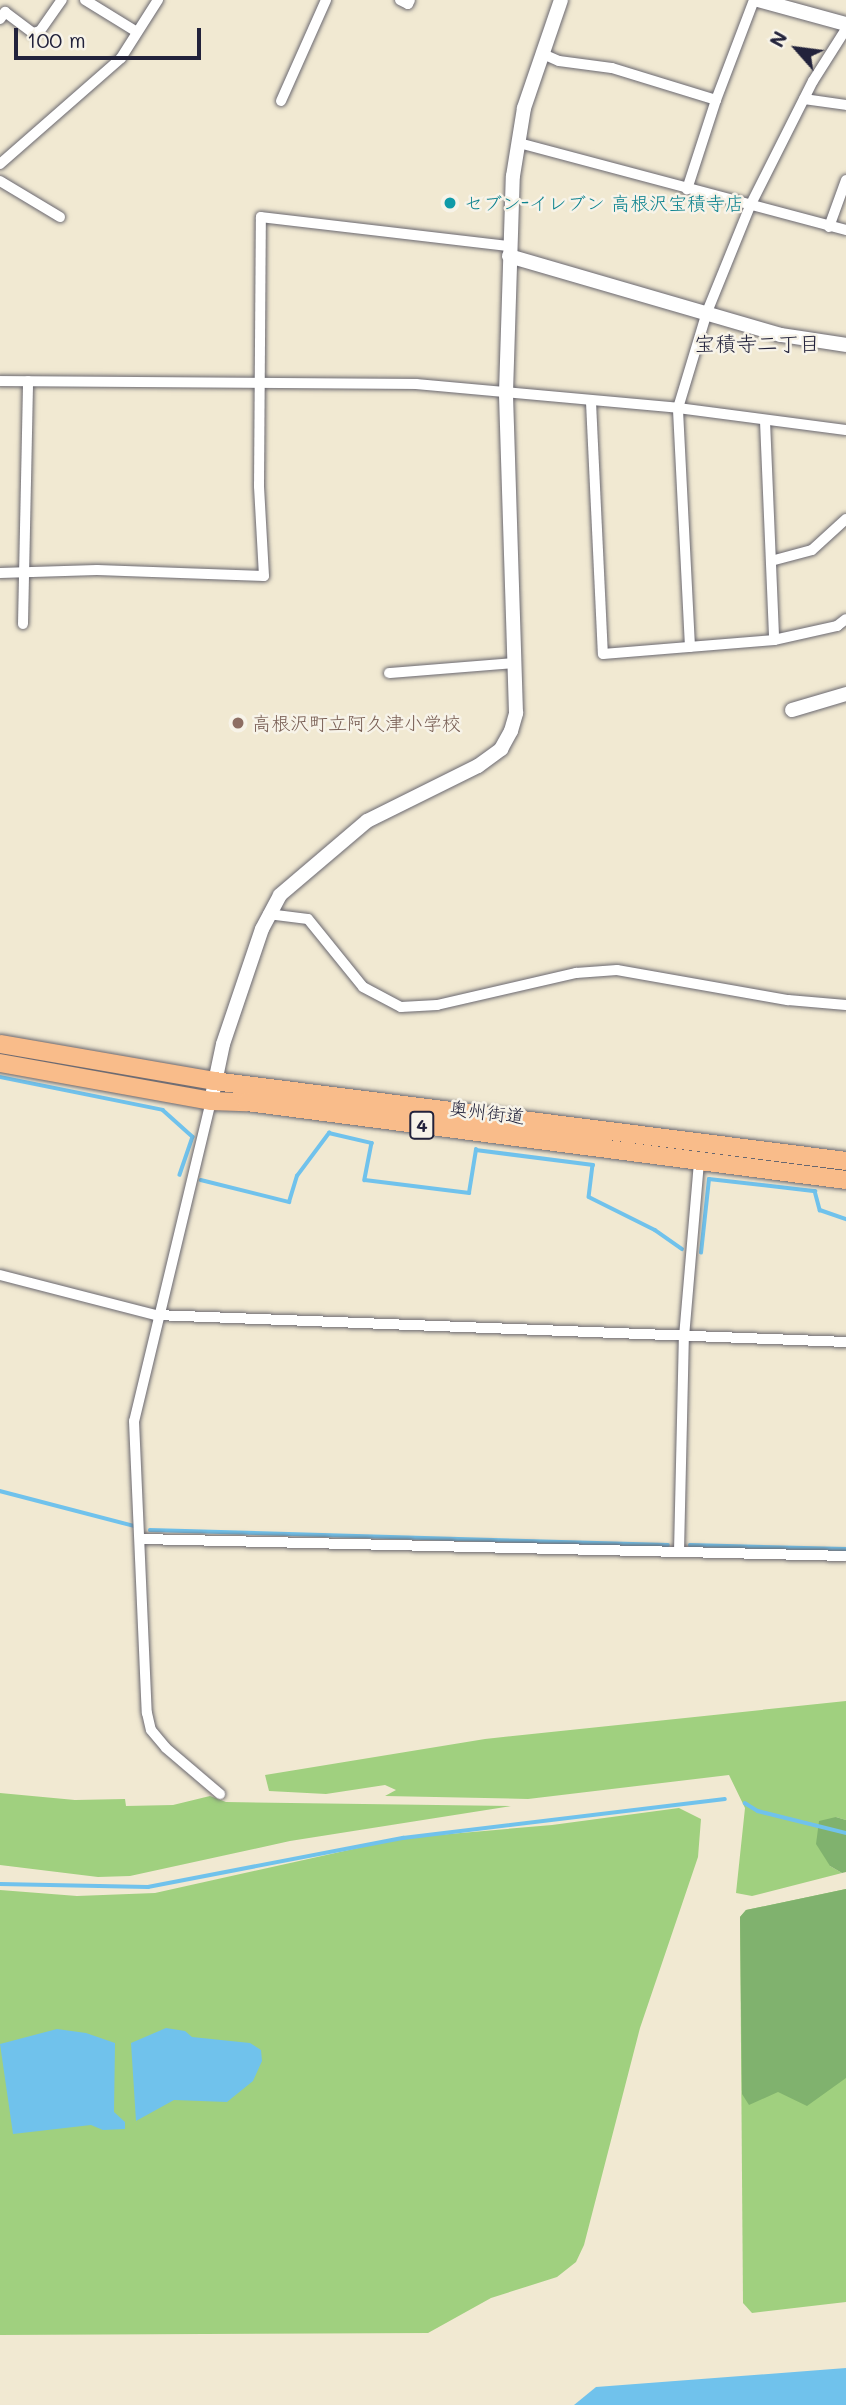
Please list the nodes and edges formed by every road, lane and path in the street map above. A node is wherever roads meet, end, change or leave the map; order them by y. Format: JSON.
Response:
{"nodes":[{"id":1,"x":62,"y":0,"type":"edge"},
{"id":2,"x":85,"y":0,"type":"edge"},
{"id":3,"x":158,"y":0,"type":"edge"},
{"id":4,"x":326,"y":0,"type":"edge"},
{"id":5,"x":400,"y":0,"type":"edge"},
{"id":6,"x":410,"y":0,"type":"edge"},
{"id":7,"x":561,"y":0,"type":"edge"},
{"id":8,"x":756,"y":0,"type":"edge"},
{"id":9,"x":0,"y":19,"type":"edge"},
{"id":10,"x":846,"y":27,"type":"edge"},
{"id":11,"x":137,"y":32,"type":"junction"},
{"id":12,"x":543,"y":54,"type":"junction"},
{"id":13,"x":804,"y":99,"type":"junction"},
{"id":14,"x":716,"y":100,"type":"junction"},
{"id":15,"x":281,"y":101,"type":"dead end"},
{"id":16,"x":846,"y":105,"type":"edge"},
{"id":17,"x":519,"y":143,"type":"junction"},
{"id":18,"x":0,"y":164,"type":"edge"},
{"id":19,"x":846,"y":180,"type":"edge"},
{"id":20,"x":0,"y":181,"type":"edge"},
{"id":21,"x":687,"y":189,"type":"junction"},
{"id":22,"x":750,"y":206,"type":"junction"},
{"id":23,"x":60,"y":217,"type":"dead end"},
{"id":24,"x":829,"y":227,"type":"junction"},
{"id":25,"x":846,"y":230,"type":"edge"},
{"id":26,"x":509,"y":251,"type":"junction"},
{"id":27,"x":707,"y":312,"type":"junction"},
{"id":28,"x":846,"y":345,"type":"edge"},
{"id":29,"x":0,"y":381,"type":"edge"},
{"id":30,"x":28,"y":381,"type":"junction"},
{"id":31,"x":262,"y":382,"type":"junction"},
{"id":32,"x":506,"y":393,"type":"junction"},
{"id":33,"x":591,"y":402,"type":"junction"},
{"id":34,"x":678,"y":408,"type":"junction"},
{"id":35,"x":765,"y":421,"type":"junction"},
{"id":36,"x":846,"y":430,"type":"edge"},
{"id":37,"x":846,"y":519,"type":"edge"},
{"id":38,"x":771,"y":561,"type":"junction"},
{"id":39,"x":0,"y":573,"type":"edge"},
{"id":40,"x":28,"y":573,"type":"junction"},
{"id":41,"x":846,"y":619,"type":"edge"},
{"id":42,"x":23,"y":624,"type":"dead end"},
{"id":43,"x":774,"y":640,"type":"junction"},
{"id":44,"x":690,"y":647,"type":"junction"},
{"id":45,"x":513,"y":663,"type":"junction"},
{"id":46,"x":389,"y":673,"type":"dead end"},
{"id":47,"x":846,"y":694,"type":"edge"},
{"id":48,"x":792,"y":710,"type":"dead end"},
{"id":49,"x":268,"y":914,"type":"junction"},
{"id":50,"x":846,"y":1005,"type":"edge"},
{"id":51,"x":0,"y":1044,"type":"edge"},
{"id":52,"x":0,"y":1063,"type":"edge"},
{"id":53,"x":214,"y":1081,"type":"junction"},
{"id":54,"x":211,"y":1101,"type":"junction"},
{"id":55,"x":699,"y":1161,"type":"junction"},
{"id":56,"x":846,"y":1161,"type":"edge"},
{"id":57,"x":846,"y":1180,"type":"edge"},
{"id":58,"x":0,"y":1276,"type":"edge"},
{"id":59,"x":156,"y":1315,"type":"junction"},
{"id":60,"x":684,"y":1337,"type":"junction"},
{"id":61,"x":846,"y":1342,"type":"edge"},
{"id":62,"x":142,"y":1539,"type":"junction"},
{"id":63,"x":679,"y":1552,"type":"junction"},
{"id":64,"x":846,"y":1556,"type":"edge"},
{"id":65,"x":220,"y":1794,"type":"dead end"}],
"edges":[{"from":1,"to":9,"type":"street"},
{"from":2,"to":11,"type":"street"},
{"from":3,"to":11,"type":"street"},
{"from":4,"to":15,"type":"street"},
{"from":5,"to":6,"type":"street"},
{"from":7,"to":12,"type":"street"},
{"from":8,"to":10,"type":"street"},
{"from":8,"to":14,"type":"street"},
{"from":10,"to":13,"type":"street"},
{"from":11,"to":18,"type":"street"},
{"from":12,"to":14,"type":"street"},
{"from":12,"to":17,"type":"street"},
{"from":13,"to":16,"type":"street"},
{"from":13,"to":22,"type":"street"},
{"from":14,"to":21,"type":"street"},
{"from":17,"to":21,"type":"street"},
{"from":17,"to":26,"type":"street"},
{"from":19,"to":24,"type":"street"},
{"from":20,"to":23,"type":"street"},
{"from":21,"to":22,"type":"street"},
{"from":22,"to":24,"type":"street"},
{"from":22,"to":27,"type":"street"},
{"from":24,"to":25,"type":"street"},
{"from":26,"to":27,"type":"street"},
{"from":26,"to":31,"type":"street"},
{"from":26,"to":32,"type":"street"},
{"from":27,"to":28,"type":"street"},
{"from":27,"to":34,"type":"street"},
{"from":29,"to":30,"type":"street"},
{"from":30,"to":31,"type":"street"},
{"from":30,"to":40,"type":"street"},
{"from":31,"to":32,"type":"street"},
{"from":31,"to":40,"type":"street"},
{"from":32,"to":33,"type":"street"},
{"from":32,"to":45,"type":"street"},
{"from":33,"to":34,"type":"street"},
{"from":33,"to":44,"type":"street"},
{"from":34,"to":35,"type":"street"},
{"from":34,"to":44,"type":"street"},
{"from":35,"to":36,"type":"street"},
{"from":35,"to":38,"type":"street"},
{"from":37,"to":38,"type":"street"},
{"from":38,"to":43,"type":"street"},
{"from":39,"to":40,"type":"street"},
{"from":40,"to":42,"type":"street"},
{"from":41,"to":43,"type":"street"},
{"from":43,"to":44,"type":"street"},
{"from":45,"to":46,"type":"street"},
{"from":45,"to":49,"type":"street"},
{"from":47,"to":48,"type":"street"},
{"from":49,"to":50,"type":"street"},
{"from":49,"to":53,"type":"street"},
{"from":51,"to":53,"type":"highway","name":"奥州街道","number":"4"},
{"from":52,"to":54,"type":"highway","name":"奥州街道","number":"4"},
{"from":53,"to":54,"type":"street"},
{"from":53,"to":56,"type":"highway","name":"奥州街道","number":"4"},
{"from":54,"to":55,"type":"highway","name":"奥州街道","number":"4"},
{"from":54,"to":59,"type":"street"},
{"from":55,"to":57,"type":"highway","name":"奥州街道","number":"4"},
{"from":55,"to":60,"type":"street"},
{"from":58,"to":59,"type":"street"},
{"from":59,"to":60,"type":"street"},
{"from":59,"to":62,"type":"street"},
{"from":60,"to":61,"type":"street"},
{"from":60,"to":63,"type":"street"},
{"from":62,"to":63,"type":"street"},
{"from":62,"to":65,"type":"street"},
{"from":63,"to":64,"type":"street"}]}
